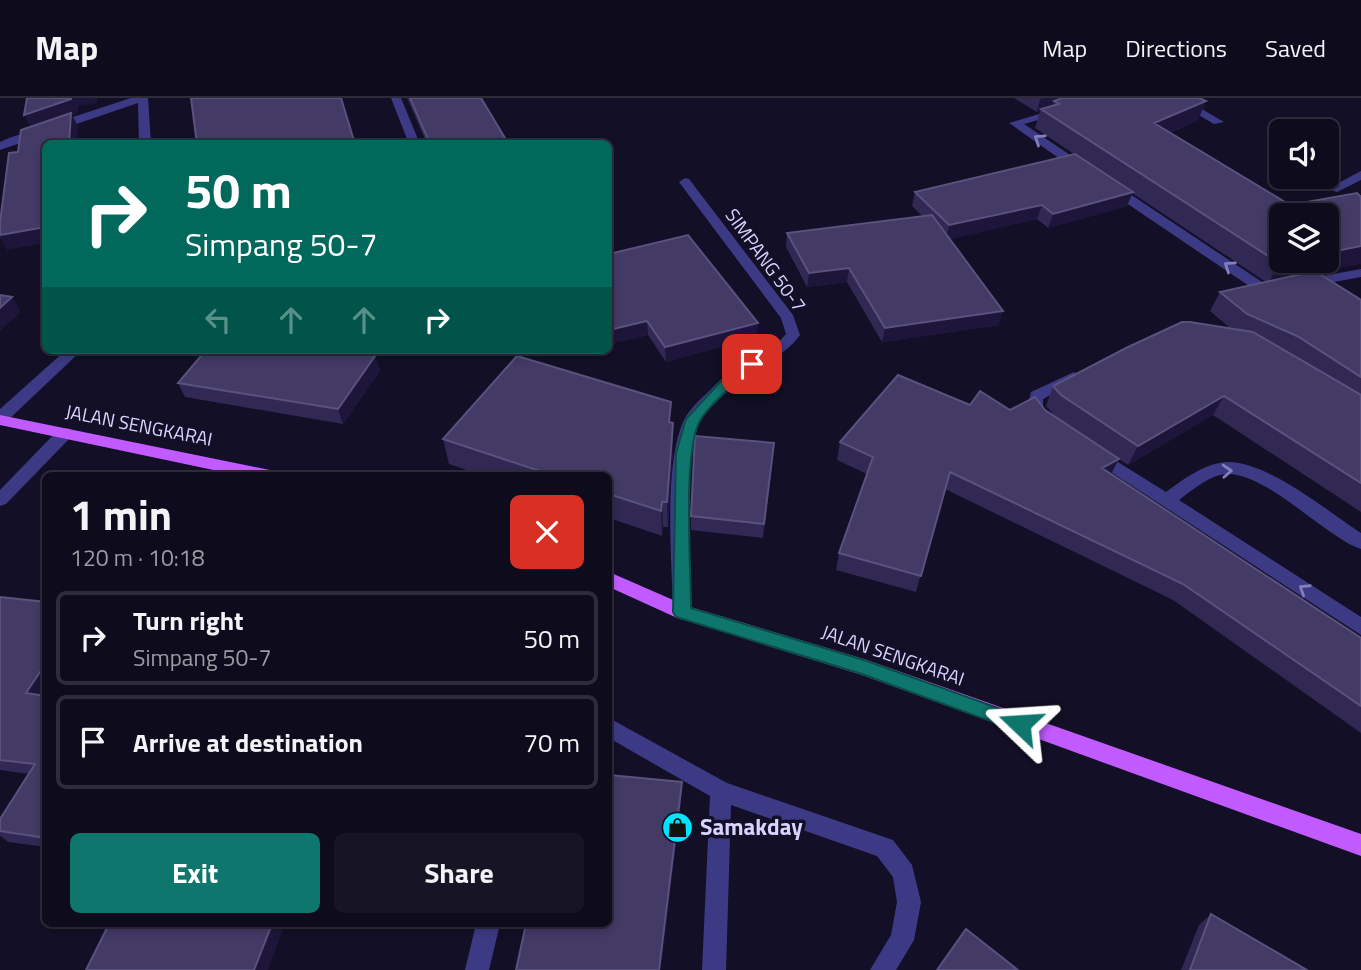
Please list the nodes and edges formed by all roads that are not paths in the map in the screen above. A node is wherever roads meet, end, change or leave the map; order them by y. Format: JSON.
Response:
{"nodes":[{"id":1,"x":142,"y":98,"type":"edge"},
{"id":2,"x":396,"y":98,"type":"edge"},
{"id":3,"x":1175,"y":98,"type":"edge"},
{"id":4,"x":1068,"y":109,"type":"edge"},
{"id":5,"x":1218,"y":122,"type":"dead end"},
{"id":6,"x":145,"y":140,"type":"edge"},
{"id":7,"x":413,"y":140,"type":"edge"},
{"id":8,"x":0,"y":147,"type":"edge"},
{"id":9,"x":1361,"y":175,"type":"edge"},
{"id":10,"x":685,"y":182,"type":"dead end"},
{"id":11,"x":1339,"y":186,"type":"edge"},
{"id":12,"x":1361,"y":273,"type":"edge"},
{"id":13,"x":71,"y":354,"type":"edge"},
{"id":14,"x":1088,"y":371,"type":"edge"},
{"id":15,"x":0,"y":419,"type":"edge"},
{"id":16,"x":1058,"y":429,"type":"edge"},
{"id":17,"x":65,"y":433,"type":"junction"},
{"id":18,"x":1081,"y":445,"type":"edge"},
{"id":19,"x":251,"y":472,"type":"edge"},
{"id":20,"x":0,"y":500,"type":"edge"},
{"id":21,"x":1167,"y":500,"type":"junction"},
{"id":22,"x":1361,"y":542,"type":"edge"},
{"id":23,"x":612,"y":580,"type":"edge"},
{"id":24,"x":682,"y":612,"type":"junction"},
{"id":25,"x":1361,"y":626,"type":"edge"},
{"id":26,"x":612,"y":729,"type":"edge"},
{"id":27,"x":721,"y":791,"type":"junction"},
{"id":28,"x":1361,"y":845,"type":"edge"},
{"id":29,"x":487,"y":927,"type":"edge"},
{"id":30,"x":477,"y":970,"type":"edge"},
{"id":31,"x":714,"y":970,"type":"edge"},
{"id":32,"x":882,"y":970,"type":"edge"}],
"edges":[{"from":1,"to":6,"type":"street"},
{"from":1,"to":8,"type":"street"},
{"from":2,"to":7,"type":"street"},
{"from":3,"to":5,"type":"street"},
{"from":12,"to":4,"type":"street","one_way":true},
{"from":9,"to":11,"type":"street"},
{"from":10,"to":24,"type":"street","name":"SIMPANG 50-7"},
{"from":13,"to":15,"type":"street"},
{"from":14,"to":16,"type":"street"},
{"from":15,"to":17,"type":"main road","name":"JALAN SENGKARAI"},
{"from":17,"to":19,"type":"main road","name":"JALAN SENGKARAI"},
{"from":17,"to":20,"type":"street"},
{"from":18,"to":21,"type":"street"},
{"from":21,"to":22,"type":"street","one_way":true},
{"from":25,"to":21,"type":"street","one_way":true},
{"from":23,"to":24,"type":"main road","name":"JALAN SENGKARAI"},
{"from":24,"to":28,"type":"main road","name":"JALAN SENGKARAI"},
{"from":26,"to":27,"type":"street"},
{"from":27,"to":31,"type":"street"},
{"from":27,"to":32,"type":"street"},
{"from":29,"to":30,"type":"street"}]}
